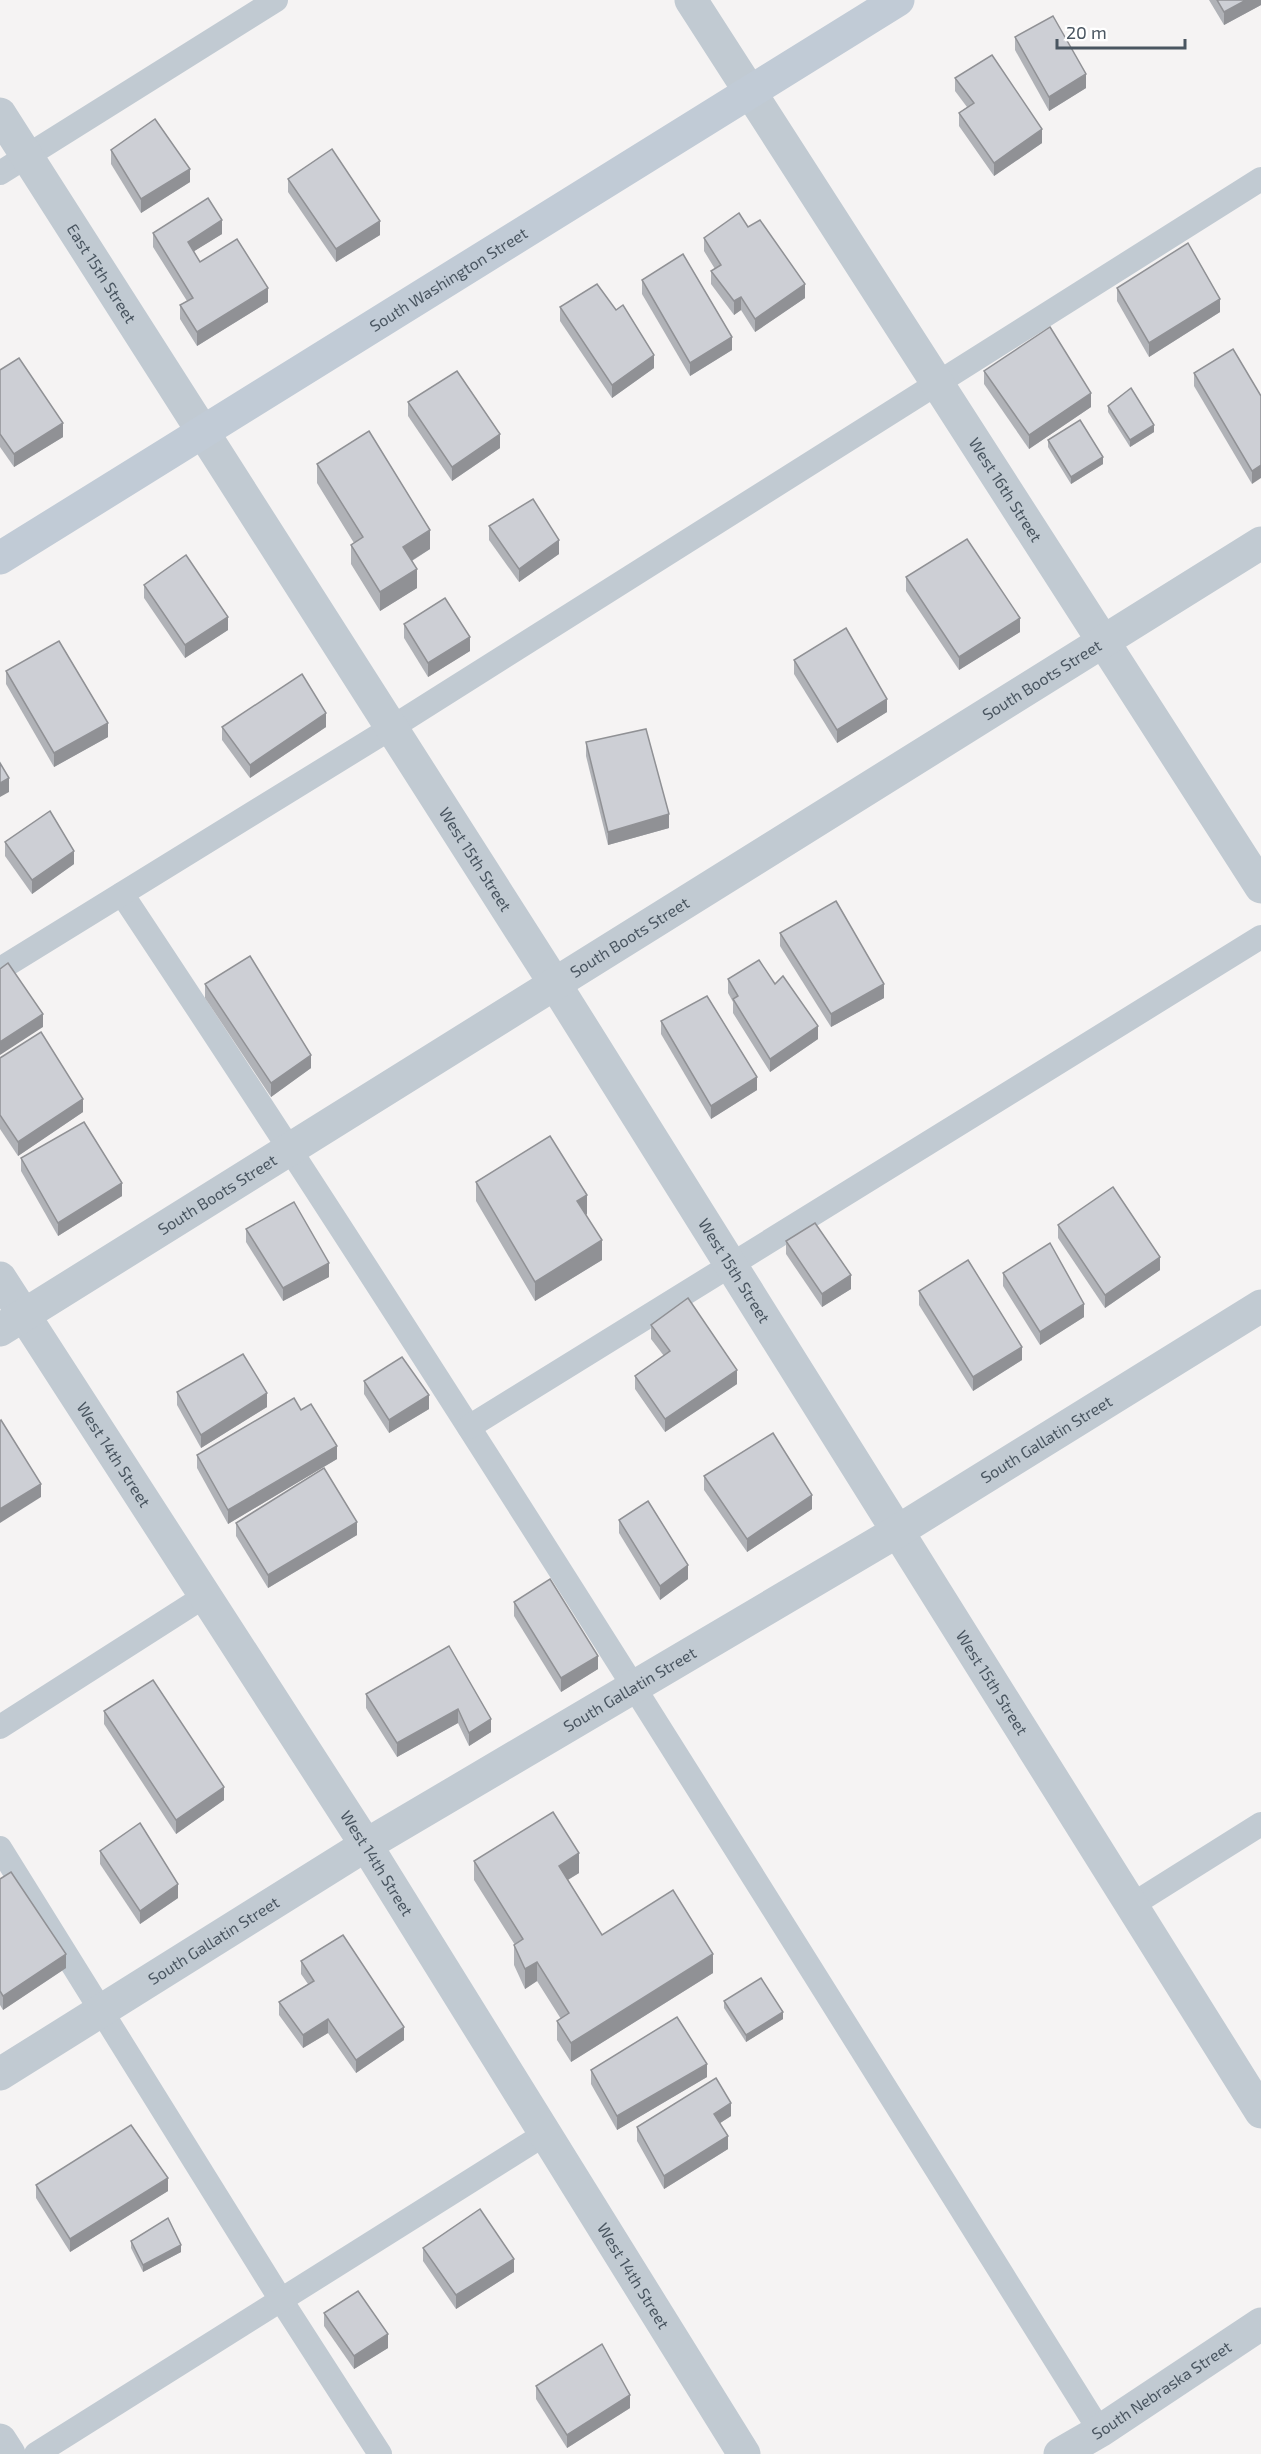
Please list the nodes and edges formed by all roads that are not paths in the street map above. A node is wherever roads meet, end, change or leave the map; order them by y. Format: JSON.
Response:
{"nodes":[{"id":1,"x":276,"y":0,"type":"edge"},
{"id":2,"x":690,"y":0,"type":"edge"},
{"id":3,"x":898,"y":0,"type":"edge"},
{"id":4,"x":751,"y":93,"type":"junction"},
{"id":5,"x":0,"y":114,"type":"edge"},
{"id":6,"x":13,"y":165,"type":"edge"},
{"id":7,"x":1261,"y":179,"type":"edge"},
{"id":8,"x":937,"y":384,"type":"junction"},
{"id":9,"x":202,"y":433,"type":"junction"},
{"id":10,"x":1261,"y":543,"type":"edge"},
{"id":11,"x":0,"y":558,"type":"edge"},
{"id":12,"x":1103,"y":641,"type":"junction"},
{"id":13,"x":391,"y":728,"type":"junction"},
{"id":14,"x":1261,"y":887,"type":"edge"},
{"id":15,"x":122,"y":894,"type":"junction"},
{"id":16,"x":1261,"y":937,"type":"edge"},
{"id":17,"x":0,"y":969,"type":"edge"},
{"id":18,"x":555,"y":984,"type":"junction"},
{"id":19,"x":291,"y":1149,"type":"junction"},
{"id":20,"x":730,"y":1264,"type":"junction"},
{"id":21,"x":0,"y":1278,"type":"edge"},
{"id":22,"x":1261,"y":1306,"type":"edge"},
{"id":23,"x":12,"y":1323,"type":"edge"},
{"id":24,"x":469,"y":1427,"type":"junction"},
{"id":25,"x":898,"y":1531,"type":"junction"},
{"id":26,"x":205,"y":1596,"type":"junction"},
{"id":27,"x":635,"y":1686,"type":"junction"},
{"id":28,"x":0,"y":1727,"type":"edge"},
{"id":29,"x":1261,"y":1824,"type":"edge"},
{"id":30,"x":366,"y":1845,"type":"junction"},
{"id":31,"x":0,"y":1848,"type":"edge"},
{"id":32,"x":1132,"y":1905,"type":"junction"},
{"id":33,"x":102,"y":2010,"type":"junction"},
{"id":34,"x":0,"y":2074,"type":"edge"},
{"id":35,"x":1261,"y":2112,"type":"edge"},
{"id":36,"x":545,"y":2134,"type":"junction"},
{"id":37,"x":281,"y":2300,"type":"junction"},
{"id":38,"x":1261,"y":2324,"type":"edge"},
{"id":39,"x":1100,"y":2431,"type":"junction"},
{"id":40,"x":0,"y":2440,"type":"edge"},
{"id":41,"x":9,"y":2454,"type":"edge"},
{"id":42,"x":36,"y":2454,"type":"edge"},
{"id":43,"x":380,"y":2454,"type":"edge"},
{"id":44,"x":744,"y":2454,"type":"edge"},
{"id":45,"x":1060,"y":2454,"type":"edge"}],
"edges":[{"from":1,"to":6,"type":"lane"},
{"from":2,"to":4,"type":"street","name":"West 16th Street"},
{"from":3,"to":4,"type":"main road","name":"South Washington Street"},
{"from":4,"to":8,"type":"street","name":"West 16th Street"},
{"from":4,"to":9,"type":"main road","name":"South Washington Street"},
{"from":5,"to":6,"type":"street","name":"East 15th Street"},
{"from":6,"to":9,"type":"street","name":"East 15th Street"},
{"from":7,"to":8,"type":"lane"},
{"from":8,"to":12,"type":"street","name":"West 16th Street"},
{"from":8,"to":13,"type":"lane"},
{"from":9,"to":11,"type":"main road","name":"South Washington Street"},
{"from":9,"to":13,"type":"street","name":"West 15th Street"},
{"from":10,"to":12,"type":"street","name":"South Boots Street"},
{"from":12,"to":14,"type":"street","name":"West 16th Street"},
{"from":12,"to":18,"type":"street","name":"South Boots Street"},
{"from":13,"to":15,"type":"lane"},
{"from":13,"to":18,"type":"street","name":"West 15th Street"},
{"from":15,"to":17,"type":"lane"},
{"from":15,"to":19,"type":"lane"},
{"from":16,"to":20,"type":"lane"},
{"from":18,"to":19,"type":"street","name":"South Boots Street"},
{"from":18,"to":20,"type":"street","name":"West 15th Street"},
{"from":19,"to":23,"type":"street","name":"South Boots Street"},
{"from":19,"to":24,"type":"lane"},
{"from":20,"to":24,"type":"lane"},
{"from":20,"to":25,"type":"street","name":"West 15th Street"},
{"from":21,"to":23,"type":"street","name":"West 14th Street"},
{"from":22,"to":25,"type":"street","name":"South Gallatin Street"},
{"from":23,"to":26,"type":"street","name":"West 14th Street"},
{"from":24,"to":27,"type":"lane"},
{"from":25,"to":27,"type":"street","name":"South Gallatin Street"},
{"from":25,"to":32,"type":"street","name":"West 15th Street"},
{"from":26,"to":28,"type":"lane"},
{"from":26,"to":30,"type":"street","name":"West 14th Street"},
{"from":27,"to":30,"type":"street","name":"South Gallatin Street"},
{"from":27,"to":39,"type":"lane"},
{"from":29,"to":32,"type":"lane"},
{"from":30,"to":33,"type":"street","name":"South Gallatin Street"},
{"from":30,"to":36,"type":"street","name":"West 14th Street"},
{"from":31,"to":33,"type":"lane"},
{"from":32,"to":35,"type":"street","name":"West 15th Street"},
{"from":33,"to":34,"type":"street","name":"South Gallatin Street"},
{"from":33,"to":37,"type":"lane"},
{"from":36,"to":37,"type":"lane"},
{"from":36,"to":44,"type":"street","name":"West 14th Street"},
{"from":37,"to":42,"type":"lane"},
{"from":37,"to":43,"type":"lane"},
{"from":38,"to":39,"type":"street","name":"South Nebraska Street"},
{"from":39,"to":45,"type":"street","name":"South Nebraska Street"},
{"from":40,"to":41,"type":"street"}]}
